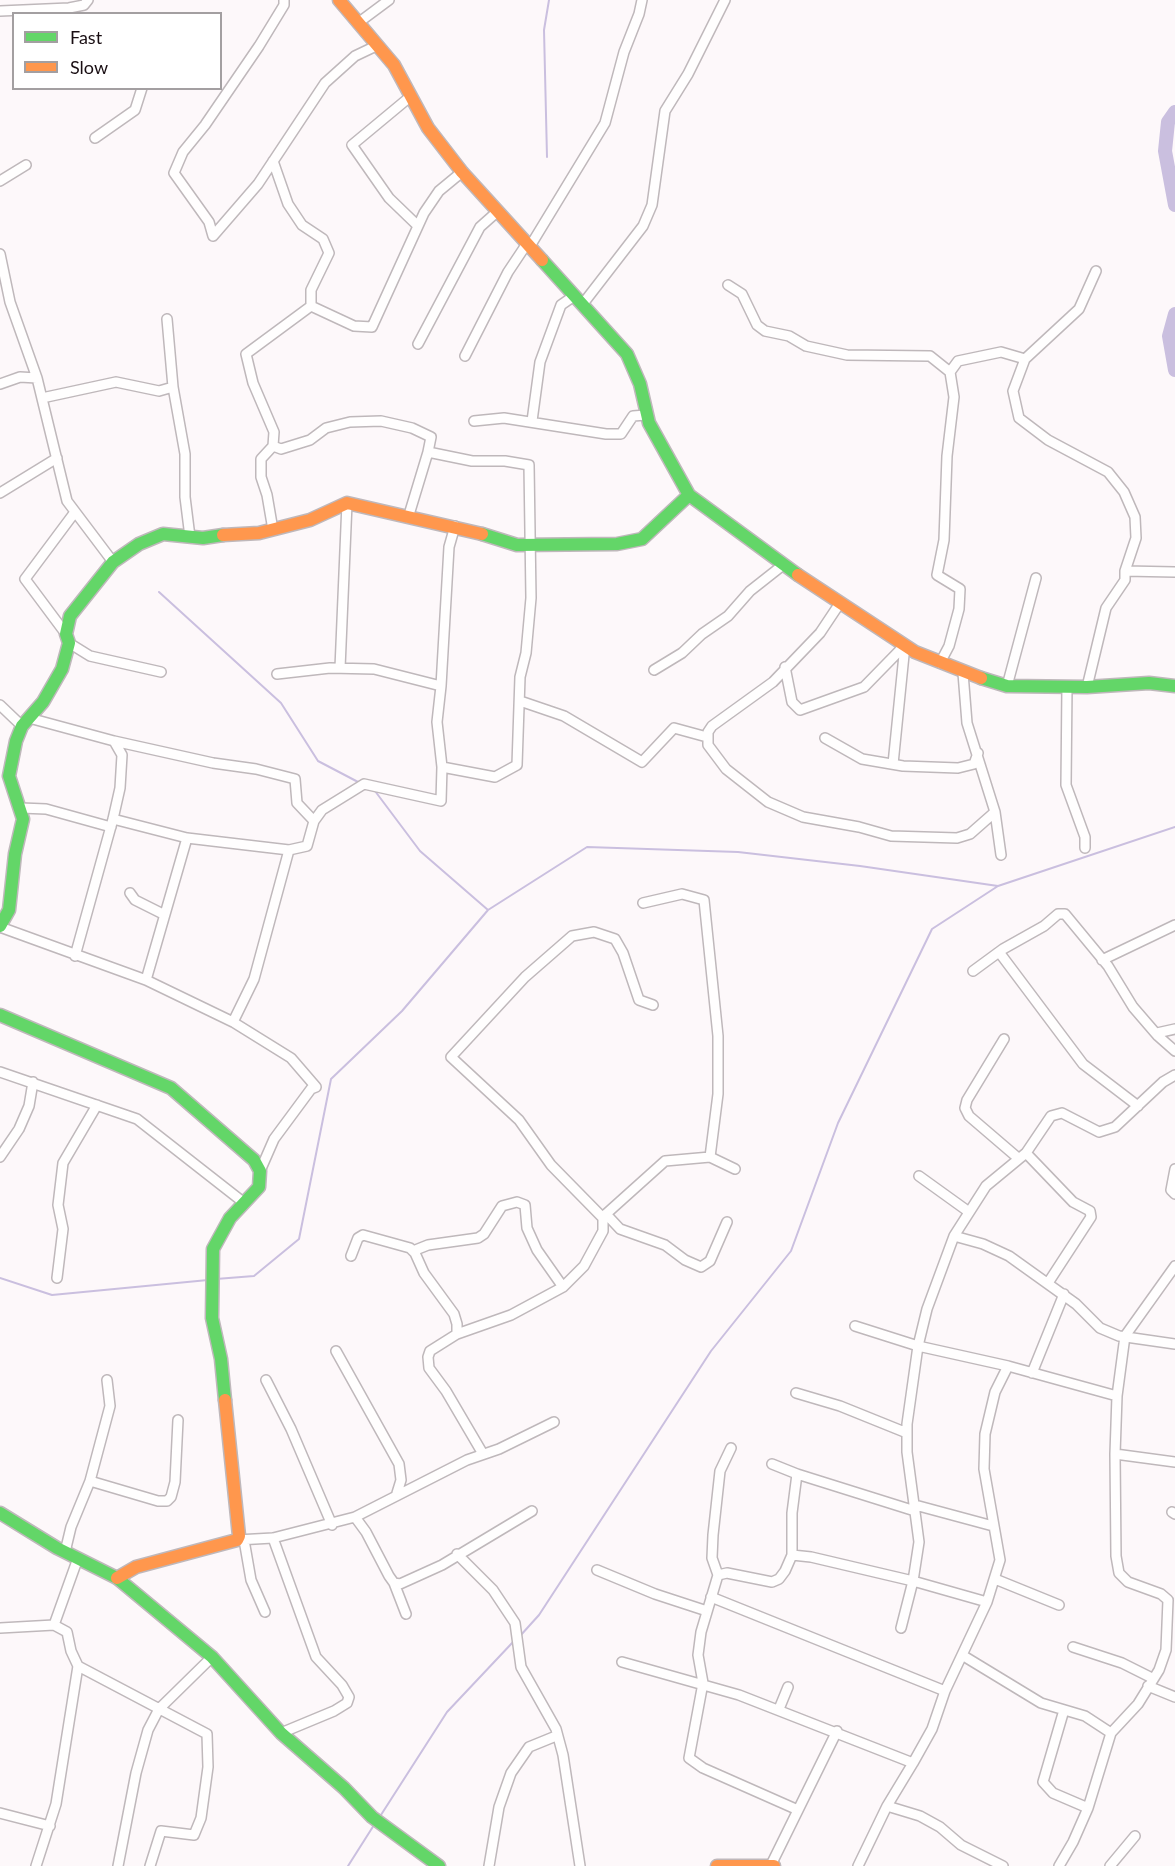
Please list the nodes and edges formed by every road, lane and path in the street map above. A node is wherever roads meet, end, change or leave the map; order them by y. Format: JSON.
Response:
{"nodes":[{"id":1,"x":2,"y":0,"type":"edge"},
{"id":2,"x":284,"y":0,"type":"edge"},
{"id":3,"x":339,"y":0,"type":"edge"},
{"id":4,"x":389,"y":0,"type":"edge"},
{"id":5,"x":642,"y":0,"type":"edge"},
{"id":6,"x":725,"y":0,"type":"edge"},
{"id":7,"x":86,"y":3,"type":"edge"},
{"id":8,"x":0,"y":9,"type":"edge"},
{"id":9,"x":61,"y":11,"type":"edge"},
{"id":10,"x":358,"y":23,"type":"junction"},
{"id":11,"x":376,"y":46,"type":"junction"},
{"id":12,"x":141,"y":90,"type":"edge"},
{"id":13,"x":411,"y":96,"type":"junction"},
{"id":14,"x":95,"y":138,"type":"dead end"},
{"id":15,"x":273,"y":161,"type":"junction"},
{"id":16,"x":26,"y":165,"type":"dead end"},
{"id":17,"x":462,"y":172,"type":"junction"},
{"id":18,"x":0,"y":181,"type":"edge"},
{"id":19,"x":498,"y":211,"type":"junction"},
{"id":20,"x":418,"y":225,"type":"junction"},
{"id":21,"x":528,"y":246,"type":"junction"},
{"id":22,"x":0,"y":254,"type":"edge"},
{"id":23,"x":1096,"y":271,"type":"dead end"},
{"id":24,"x":728,"y":285,"type":"dead end"},
{"id":25,"x":578,"y":300,"type":"junction"},
{"id":26,"x":311,"y":306,"type":"junction"},
{"id":27,"x":167,"y":319,"type":"dead end"},
{"id":28,"x":418,"y":344,"type":"dead end"},
{"id":29,"x":465,"y":356,"type":"dead end"},
{"id":30,"x":1025,"y":359,"type":"junction"},
{"id":31,"x":950,"y":372,"type":"junction"},
{"id":32,"x":37,"y":378,"type":"junction"},
{"id":33,"x":0,"y":384,"type":"edge"},
{"id":34,"x":173,"y":387,"type":"junction"},
{"id":35,"x":42,"y":398,"type":"junction"},
{"id":36,"x":646,"y":416,"type":"junction"},
{"id":37,"x":474,"y":421,"type":"dead end"},
{"id":38,"x":532,"y":421,"type":"junction"},
{"id":39,"x":273,"y":446,"type":"junction"},
{"id":40,"x":428,"y":452,"type":"junction"},
{"id":41,"x":57,"y":458,"type":"junction"},
{"id":42,"x":0,"y":493,"type":"edge"},
{"id":43,"x":689,"y":495,"type":"junction"},
{"id":44,"x":347,"y":503,"type":"junction"},
{"id":45,"x":75,"y":512,"type":"junction"},
{"id":46,"x":408,"y":518,"type":"junction"},
{"id":47,"x":455,"y":526,"type":"junction"},
{"id":48,"x":273,"y":530,"type":"junction"},
{"id":49,"x":190,"y":537,"type":"junction"},
{"id":50,"x":531,"y":547,"type":"junction"},
{"id":51,"x":113,"y":562,"type":"junction"},
{"id":52,"x":783,"y":565,"type":"junction"},
{"id":53,"x":1125,"y":571,"type":"junction"},
{"id":54,"x":1175,"y":572,"type":"edge"},
{"id":55,"x":1036,"y":578,"type":"dead end"},
{"id":56,"x":840,"y":603,"type":"junction"},
{"id":57,"x":67,"y":639,"type":"junction"},
{"id":58,"x":905,"y":645,"type":"junction"},
{"id":59,"x":940,"y":663,"type":"junction"},
{"id":60,"x":785,"y":667,"type":"junction"},
{"id":61,"x":340,"y":668,"type":"junction"},
{"id":62,"x":654,"y":670,"type":"dead end"},
{"id":63,"x":161,"y":672,"type":"dead end"},
{"id":64,"x":963,"y":673,"type":"junction"},
{"id":65,"x":277,"y":674,"type":"dead end"},
{"id":66,"x":441,"y":686,"type":"junction"},
{"id":67,"x":1007,"y":686,"type":"junction"},
{"id":68,"x":1066,"y":686,"type":"junction"},
{"id":69,"x":1175,"y":686,"type":"edge"},
{"id":70,"x":1088,"y":687,"type":"junction"},
{"id":71,"x":520,"y":701,"type":"junction"},
{"id":72,"x":0,"y":705,"type":"edge"},
{"id":73,"x":25,"y":722,"type":"junction"},
{"id":74,"x":707,"y":737,"type":"junction"},
{"id":75,"x":825,"y":738,"type":"dead end"},
{"id":76,"x":114,"y":741,"type":"junction"},
{"id":77,"x":978,"y":753,"type":"junction"},
{"id":78,"x":5,"y":762,"type":"edge"},
{"id":79,"x":893,"y":764,"type":"junction"},
{"id":80,"x":442,"y":767,"type":"junction"},
{"id":81,"x":21,"y":808,"type":"junction"},
{"id":82,"x":996,"y":812,"type":"junction"},
{"id":83,"x":314,"y":821,"type":"junction"},
{"id":84,"x":112,"y":823,"type":"junction"},
{"id":85,"x":187,"y":838,"type":"junction"},
{"id":86,"x":1085,"y":848,"type":"dead end"},
{"id":87,"x":289,"y":850,"type":"junction"},
{"id":88,"x":1000,"y":855,"type":"dead end"},
{"id":89,"x":6,"y":889,"type":"edge"},
{"id":90,"x":130,"y":893,"type":"dead end"},
{"id":91,"x":643,"y":903,"type":"dead end"},
{"id":92,"x":163,"y":914,"type":"junction"},
{"id":93,"x":1175,"y":925,"type":"edge"},
{"id":94,"x":0,"y":926,"type":"edge"},
{"id":95,"x":999,"y":952,"type":"junction"},
{"id":96,"x":75,"y":956,"type":"junction"},
{"id":97,"x":1102,"y":960,"type":"junction"},
{"id":98,"x":973,"y":971,"type":"dead end"},
{"id":99,"x":146,"y":980,"type":"junction"},
{"id":100,"x":653,"y":1005,"type":"dead end"},
{"id":101,"x":0,"y":1015,"type":"edge"},
{"id":102,"x":233,"y":1022,"type":"junction"},
{"id":103,"x":1175,"y":1029,"type":"edge"},
{"id":104,"x":1158,"y":1033,"type":"junction"},
{"id":105,"x":1004,"y":1039,"type":"dead end"},
{"id":106,"x":1175,"y":1051,"type":"edge"},
{"id":107,"x":0,"y":1072,"type":"edge"},
{"id":108,"x":1175,"y":1075,"type":"edge"},
{"id":109,"x":33,"y":1082,"type":"junction"},
{"id":110,"x":98,"y":1105,"type":"junction"},
{"id":111,"x":1138,"y":1106,"type":"junction"},
{"id":112,"x":1022,"y":1156,"type":"junction"},
{"id":113,"x":0,"y":1157,"type":"edge"},
{"id":114,"x":710,"y":1157,"type":"junction"},
{"id":115,"x":735,"y":1169,"type":"dead end"},
{"id":116,"x":1175,"y":1169,"type":"edge"},
{"id":117,"x":260,"y":1171,"type":"junction"},
{"id":118,"x":919,"y":1176,"type":"dead end"},
{"id":119,"x":1175,"y":1194,"type":"edge"},
{"id":120,"x":243,"y":1202,"type":"junction"},
{"id":121,"x":969,"y":1212,"type":"junction"},
{"id":122,"x":604,"y":1216,"type":"junction"},
{"id":123,"x":728,"y":1222,"type":"dead end"},
{"id":124,"x":954,"y":1236,"type":"junction"},
{"id":125,"x":414,"y":1251,"type":"junction"},
{"id":126,"x":351,"y":1256,"type":"dead end"},
{"id":127,"x":1175,"y":1266,"type":"edge"},
{"id":128,"x":57,"y":1278,"type":"dead end"},
{"id":129,"x":1048,"y":1283,"type":"junction"},
{"id":130,"x":563,"y":1287,"type":"junction"},
{"id":131,"x":1064,"y":1294,"type":"junction"},
{"id":132,"x":855,"y":1326,"type":"dead end"},
{"id":133,"x":458,"y":1334,"type":"junction"},
{"id":134,"x":1125,"y":1336,"type":"junction"},
{"id":135,"x":1175,"y":1344,"type":"edge"},
{"id":136,"x":918,"y":1346,"type":"junction"},
{"id":137,"x":336,"y":1351,"type":"dead end"},
{"id":138,"x":1008,"y":1366,"type":"junction"},
{"id":139,"x":1032,"y":1373,"type":"junction"},
{"id":140,"x":107,"y":1380,"type":"dead end"},
{"id":141,"x":266,"y":1380,"type":"dead end"},
{"id":142,"x":796,"y":1393,"type":"dead end"},
{"id":143,"x":1117,"y":1396,"type":"junction"},
{"id":144,"x":178,"y":1420,"type":"dead end"},
{"id":145,"x":554,"y":1422,"type":"dead end"},
{"id":146,"x":907,"y":1433,"type":"junction"},
{"id":147,"x":730,"y":1448,"type":"dead end"},
{"id":148,"x":483,"y":1454,"type":"junction"},
{"id":149,"x":1115,"y":1454,"type":"junction"},
{"id":150,"x":1175,"y":1462,"type":"edge"},
{"id":151,"x":772,"y":1464,"type":"dead end"},
{"id":152,"x":796,"y":1474,"type":"junction"},
{"id":153,"x":90,"y":1481,"type":"junction"},
{"id":154,"x":397,"y":1493,"type":"junction"},
{"id":155,"x":915,"y":1508,"type":"junction"},
{"id":156,"x":532,"y":1511,"type":"dead end"},
{"id":157,"x":0,"y":1513,"type":"edge"},
{"id":158,"x":355,"y":1517,"type":"junction"},
{"id":159,"x":332,"y":1525,"type":"junction"},
{"id":160,"x":993,"y":1526,"type":"junction"},
{"id":161,"x":273,"y":1538,"type":"junction"},
{"id":162,"x":241,"y":1540,"type":"junction"},
{"id":163,"x":65,"y":1552,"type":"junction"},
{"id":164,"x":457,"y":1554,"type":"junction"},
{"id":165,"x":792,"y":1555,"type":"junction"},
{"id":166,"x":78,"y":1558,"type":"junction"},
{"id":167,"x":597,"y":1570,"type":"dead end"},
{"id":168,"x":718,"y":1575,"type":"junction"},
{"id":169,"x":117,"y":1578,"type":"junction"},
{"id":170,"x":995,"y":1579,"type":"junction"},
{"id":171,"x":913,"y":1581,"type":"junction"},
{"id":172,"x":394,"y":1583,"type":"junction"},
{"id":173,"x":711,"y":1596,"type":"junction"},
{"id":174,"x":987,"y":1602,"type":"junction"},
{"id":175,"x":1059,"y":1605,"type":"dead end"},
{"id":176,"x":707,"y":1611,"type":"junction"},
{"id":177,"x":265,"y":1612,"type":"dead end"},
{"id":178,"x":406,"y":1614,"type":"dead end"},
{"id":179,"x":54,"y":1625,"type":"junction"},
{"id":180,"x":901,"y":1628,"type":"dead end"},
{"id":181,"x":0,"y":1629,"type":"edge"},
{"id":182,"x":1073,"y":1647,"type":"dead end"},
{"id":183,"x":1170,"y":1652,"type":"edge"},
{"id":184,"x":962,"y":1655,"type":"junction"},
{"id":185,"x":212,"y":1657,"type":"junction"},
{"id":186,"x":622,"y":1662,"type":"dead end"},
{"id":187,"x":78,"y":1666,"type":"junction"},
{"id":188,"x":1150,"y":1682,"type":"junction"},
{"id":189,"x":703,"y":1683,"type":"junction"},
{"id":190,"x":788,"y":1687,"type":"dead end"},
{"id":191,"x":945,"y":1691,"type":"junction"},
{"id":192,"x":1175,"y":1697,"type":"edge"},
{"id":193,"x":159,"y":1709,"type":"junction"},
{"id":194,"x":779,"y":1709,"type":"junction"},
{"id":195,"x":1064,"y":1710,"type":"junction"},
{"id":196,"x":837,"y":1731,"type":"junction"},
{"id":197,"x":280,"y":1733,"type":"junction"},
{"id":198,"x":1111,"y":1733,"type":"junction"},
{"id":199,"x":556,"y":1737,"type":"junction"},
{"id":200,"x":913,"y":1763,"type":"junction"},
{"id":201,"x":888,"y":1806,"type":"junction"},
{"id":202,"x":1088,"y":1808,"type":"junction"},
{"id":203,"x":798,"y":1810,"type":"junction"},
{"id":204,"x":0,"y":1813,"type":"edge"},
{"id":205,"x":50,"y":1826,"type":"junction"},
{"id":206,"x":1135,"y":1836,"type":"dead end"},
{"id":207,"x":757,"y":1865,"type":"edge"},
{"id":208,"x":773,"y":1865,"type":"edge"},
{"id":209,"x":36,"y":1866,"type":"edge"},
{"id":210,"x":118,"y":1866,"type":"edge"},
{"id":211,"x":150,"y":1866,"type":"edge"},
{"id":212,"x":439,"y":1866,"type":"edge"},
{"id":213,"x":489,"y":1866,"type":"edge"},
{"id":214,"x":580,"y":1866,"type":"edge"},
{"id":215,"x":717,"y":1866,"type":"edge"},
{"id":216,"x":858,"y":1866,"type":"edge"},
{"id":217,"x":1003,"y":1866,"type":"edge"},
{"id":218,"x":1059,"y":1866,"type":"edge"},
{"id":219,"x":1110,"y":1866,"type":"edge"}],
"edges":[{"from":1,"to":8,"type":"street"},
{"from":2,"to":15,"type":"street"},
{"from":3,"to":10,"type":"street"},
{"from":4,"to":10,"type":"street"},
{"from":5,"to":21,"type":"street"},
{"from":6,"to":25,"type":"street"},
{"from":7,"to":9,"type":"street"},
{"from":8,"to":9,"type":"street"},
{"from":10,"to":11,"type":"street"},
{"from":11,"to":13,"type":"street"},
{"from":11,"to":15,"type":"street"},
{"from":12,"to":14,"type":"street"},
{"from":13,"to":17,"type":"street"},
{"from":13,"to":20,"type":"street"},
{"from":15,"to":26,"type":"street"},
{"from":16,"to":18,"type":"street"},
{"from":17,"to":19,"type":"street"},
{"from":17,"to":20,"type":"street"},
{"from":19,"to":21,"type":"street"},
{"from":19,"to":28,"type":"street"},
{"from":20,"to":26,"type":"street"},
{"from":21,"to":25,"type":"street"},
{"from":21,"to":29,"type":"street"},
{"from":22,"to":32,"type":"street"},
{"from":23,"to":30,"type":"street"},
{"from":24,"to":31,"type":"street"},
{"from":25,"to":36,"type":"street"},
{"from":25,"to":38,"type":"street"},
{"from":26,"to":39,"type":"street"},
{"from":27,"to":34,"type":"street"},
{"from":30,"to":31,"type":"street"},
{"from":30,"to":53,"type":"street"},
{"from":31,"to":59,"type":"street"},
{"from":32,"to":33,"type":"street"},
{"from":32,"to":35,"type":"street"},
{"from":34,"to":35,"type":"street"},
{"from":34,"to":49,"type":"street"},
{"from":35,"to":41,"type":"street"},
{"from":36,"to":38,"type":"street"},
{"from":36,"to":43,"type":"street"},
{"from":37,"to":38,"type":"street"},
{"from":39,"to":40,"type":"street"},
{"from":39,"to":48,"type":"street"},
{"from":40,"to":46,"type":"street"},
{"from":40,"to":50,"type":"street"},
{"from":41,"to":42,"type":"street"},
{"from":41,"to":45,"type":"street"},
{"from":43,"to":50,"type":"street"},
{"from":43,"to":52,"type":"street"},
{"from":44,"to":46,"type":"street"},
{"from":44,"to":48,"type":"street"},
{"from":44,"to":61,"type":"street"},
{"from":45,"to":51,"type":"street"},
{"from":45,"to":57,"type":"street"},
{"from":46,"to":47,"type":"street"},
{"from":47,"to":50,"type":"street"},
{"from":47,"to":66,"type":"street"},
{"from":48,"to":49,"type":"street"},
{"from":49,"to":51,"type":"street"},
{"from":50,"to":71,"type":"street"},
{"from":51,"to":57,"type":"street"},
{"from":52,"to":56,"type":"street"},
{"from":52,"to":62,"type":"street"},
{"from":53,"to":54,"type":"street"},
{"from":53,"to":70,"type":"street"},
{"from":55,"to":67,"type":"street"},
{"from":56,"to":58,"type":"street"},
{"from":56,"to":60,"type":"street"},
{"from":57,"to":63,"type":"street"},
{"from":57,"to":73,"type":"street"},
{"from":58,"to":59,"type":"street"},
{"from":58,"to":60,"type":"street"},
{"from":58,"to":79,"type":"street"},
{"from":59,"to":64,"type":"street"},
{"from":60,"to":74,"type":"street"},
{"from":61,"to":65,"type":"street"},
{"from":61,"to":66,"type":"street"},
{"from":64,"to":67,"type":"street"},
{"from":64,"to":77,"type":"street"},
{"from":66,"to":80,"type":"street"},
{"from":67,"to":68,"type":"street"},
{"from":68,"to":70,"type":"street"},
{"from":68,"to":86,"type":"street"},
{"from":69,"to":70,"type":"street"},
{"from":71,"to":74,"type":"street"},
{"from":71,"to":80,"type":"street"},
{"from":72,"to":73,"type":"street"},
{"from":73,"to":76,"type":"street"},
{"from":73,"to":78,"type":"street"},
{"from":74,"to":82,"type":"street"},
{"from":75,"to":79,"type":"street"},
{"from":76,"to":83,"type":"street"},
{"from":76,"to":84,"type":"street"},
{"from":77,"to":79,"type":"street"},
{"from":77,"to":82,"type":"street"},
{"from":78,"to":81,"type":"street"},
{"from":80,"to":83,"type":"street"},
{"from":81,"to":84,"type":"street"},
{"from":81,"to":89,"type":"street"},
{"from":82,"to":88,"type":"street"},
{"from":83,"to":87,"type":"street"},
{"from":84,"to":85,"type":"street"},
{"from":84,"to":96,"type":"street"},
{"from":85,"to":87,"type":"street"},
{"from":85,"to":92,"type":"street"},
{"from":87,"to":102,"type":"street"},
{"from":89,"to":94,"type":"street"},
{"from":90,"to":92,"type":"street"},
{"from":91,"to":114,"type":"street"},
{"from":92,"to":99,"type":"street"},
{"from":93,"to":97,"type":"street"},
{"from":94,"to":96,"type":"street"},
{"from":95,"to":97,"type":"street"},
{"from":95,"to":98,"type":"street"},
{"from":95,"to":111,"type":"street"},
{"from":96,"to":99,"type":"street"},
{"from":97,"to":104,"type":"street"},
{"from":99,"to":102,"type":"street"},
{"from":100,"to":122,"type":"street"},
{"from":101,"to":117,"type":"street"},
{"from":102,"to":117,"type":"street"},
{"from":103,"to":104,"type":"street"},
{"from":104,"to":106,"type":"street"},
{"from":105,"to":112,"type":"street"},
{"from":107,"to":109,"type":"street"},
{"from":108,"to":111,"type":"street"},
{"from":109,"to":110,"type":"street"},
{"from":109,"to":113,"type":"street"},
{"from":110,"to":120,"type":"street"},
{"from":110,"to":128,"type":"street"},
{"from":111,"to":112,"type":"street"},
{"from":112,"to":121,"type":"street"},
{"from":112,"to":129,"type":"street"},
{"from":114,"to":115,"type":"street"},
{"from":114,"to":122,"type":"street"},
{"from":116,"to":119,"type":"street"},
{"from":117,"to":120,"type":"street"},
{"from":118,"to":121,"type":"street"},
{"from":120,"to":162,"type":"street"},
{"from":121,"to":124,"type":"street"},
{"from":122,"to":123,"type":"street"},
{"from":122,"to":130,"type":"street"},
{"from":124,"to":129,"type":"street"},
{"from":124,"to":136,"type":"street"},
{"from":125,"to":126,"type":"street"},
{"from":125,"to":130,"type":"street"},
{"from":125,"to":133,"type":"street"},
{"from":127,"to":134,"type":"street"},
{"from":129,"to":131,"type":"street"},
{"from":130,"to":133,"type":"street"},
{"from":131,"to":134,"type":"street"},
{"from":131,"to":139,"type":"street"},
{"from":132,"to":136,"type":"street"},
{"from":133,"to":148,"type":"street"},
{"from":134,"to":135,"type":"street"},
{"from":134,"to":143,"type":"street"},
{"from":136,"to":138,"type":"street"},
{"from":136,"to":146,"type":"street"},
{"from":137,"to":154,"type":"street"},
{"from":138,"to":139,"type":"street"},
{"from":138,"to":160,"type":"street"},
{"from":139,"to":143,"type":"street"},
{"from":140,"to":153,"type":"street"},
{"from":141,"to":159,"type":"street"},
{"from":142,"to":146,"type":"street"},
{"from":143,"to":149,"type":"street"},
{"from":144,"to":153,"type":"street"},
{"from":145,"to":148,"type":"street"},
{"from":146,"to":155,"type":"street"},
{"from":147,"to":168,"type":"street"},
{"from":148,"to":154,"type":"street"},
{"from":149,"to":150,"type":"street"},
{"from":149,"to":183,"type":"street"},
{"from":151,"to":152,"type":"street"},
{"from":152,"to":155,"type":"street"},
{"from":152,"to":165,"type":"street"},
{"from":153,"to":163,"type":"street"},
{"from":154,"to":158,"type":"street"},
{"from":155,"to":160,"type":"street"},
{"from":155,"to":171,"type":"street"},
{"from":156,"to":164,"type":"street"},
{"from":157,"to":163,"type":"street"},
{"from":158,"to":159,"type":"street"},
{"from":158,"to":172,"type":"street"},
{"from":159,"to":161,"type":"street"},
{"from":160,"to":170,"type":"street"},
{"from":161,"to":162,"type":"street"},
{"from":161,"to":197,"type":"street"},
{"from":162,"to":169,"type":"street"},
{"from":162,"to":177,"type":"street"},
{"from":163,"to":166,"type":"street"},
{"from":164,"to":172,"type":"street"},
{"from":164,"to":199,"type":"street"},
{"from":165,"to":168,"type":"street"},
{"from":165,"to":171,"type":"street"},
{"from":166,"to":169,"type":"street"},
{"from":166,"to":179,"type":"street"},
{"from":167,"to":176,"type":"street"},
{"from":168,"to":173,"type":"street"},
{"from":169,"to":185,"type":"street"},
{"from":170,"to":174,"type":"street"},
{"from":170,"to":175,"type":"street"},
{"from":171,"to":174,"type":"street"},
{"from":171,"to":180,"type":"street"},
{"from":172,"to":178,"type":"street"},
{"from":173,"to":176,"type":"street"},
{"from":173,"to":191,"type":"street"},
{"from":174,"to":184,"type":"street"},
{"from":176,"to":189,"type":"street"},
{"from":179,"to":181,"type":"street"},
{"from":179,"to":187,"type":"street"},
{"from":182,"to":188,"type":"street"},
{"from":183,"to":188,"type":"street"},
{"from":184,"to":191,"type":"street"},
{"from":184,"to":195,"type":"street"},
{"from":185,"to":193,"type":"street"},
{"from":185,"to":197,"type":"street"},
{"from":186,"to":189,"type":"street"},
{"from":187,"to":193,"type":"street"},
{"from":187,"to":205,"type":"street"},
{"from":188,"to":192,"type":"street"},
{"from":188,"to":198,"type":"street"},
{"from":189,"to":194,"type":"street"},
{"from":189,"to":203,"type":"street"},
{"from":190,"to":194,"type":"street"},
{"from":191,"to":200,"type":"street"},
{"from":193,"to":210,"type":"street"},
{"from":193,"to":211,"type":"street"},
{"from":194,"to":196,"type":"street"},
{"from":195,"to":198,"type":"street"},
{"from":195,"to":202,"type":"street"},
{"from":196,"to":200,"type":"street"},
{"from":196,"to":203,"type":"street"},
{"from":197,"to":212,"type":"street"},
{"from":198,"to":202,"type":"street"},
{"from":199,"to":213,"type":"street"},
{"from":199,"to":214,"type":"street"},
{"from":200,"to":201,"type":"street"},
{"from":201,"to":216,"type":"street"},
{"from":201,"to":217,"type":"street"},
{"from":202,"to":218,"type":"street"},
{"from":203,"to":208,"type":"street"},
{"from":204,"to":205,"type":"street"},
{"from":205,"to":209,"type":"street"},
{"from":206,"to":219,"type":"street"},
{"from":207,"to":208,"type":"street"},
{"from":207,"to":215,"type":"street"}]}
